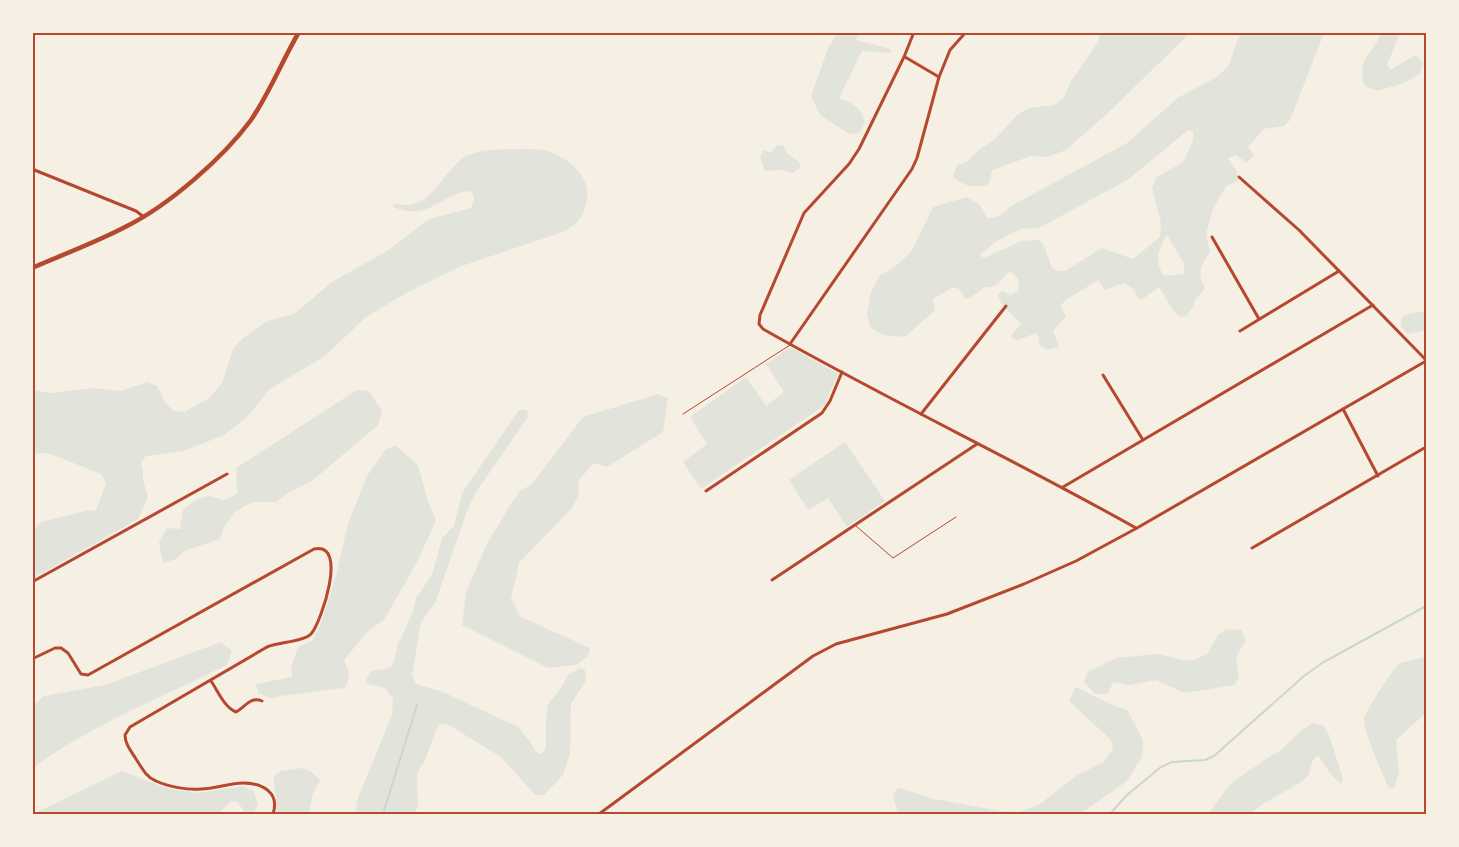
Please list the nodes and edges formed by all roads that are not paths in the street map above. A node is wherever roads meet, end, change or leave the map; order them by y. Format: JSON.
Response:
{"nodes":[{"id":1,"x":299,"y":32,"type":"edge"},
{"id":2,"x":914,"y":32,"type":"edge"},
{"id":3,"x":966,"y":32,"type":"edge"},
{"id":4,"x":904,"y":57,"type":"junction"},
{"id":5,"x":939,"y":77,"type":"junction"},
{"id":6,"x":32,"y":169,"type":"edge"},
{"id":7,"x":1239,"y":178,"type":"dead end"},
{"id":8,"x":144,"y":217,"type":"junction"},
{"id":9,"x":1212,"y":237,"type":"dead end"},
{"id":10,"x":32,"y":268,"type":"edge"},
{"id":11,"x":1339,"y":271,"type":"junction"},
{"id":12,"x":1373,"y":305,"type":"junction"},
{"id":13,"x":1006,"y":306,"type":"dead end"},
{"id":14,"x":1259,"y":319,"type":"junction"},
{"id":15,"x":1240,"y":331,"type":"dead end"},
{"id":16,"x":790,"y":344,"type":"junction"},
{"id":17,"x":1426,"y":360,"type":"edge"},
{"id":18,"x":842,"y":372,"type":"junction"},
{"id":19,"x":1103,"y":375,"type":"dead end"},
{"id":20,"x":1343,"y":410,"type":"junction"},
{"id":21,"x":683,"y":414,"type":"dead end"},
{"id":22,"x":921,"y":414,"type":"junction"},
{"id":23,"x":1143,"y":440,"type":"junction"},
{"id":24,"x":978,"y":443,"type":"junction"},
{"id":25,"x":1426,"y":447,"type":"edge"},
{"id":26,"x":227,"y":474,"type":"dead end"},
{"id":27,"x":1378,"y":476,"type":"junction"},
{"id":28,"x":1063,"y":487,"type":"junction"},
{"id":29,"x":706,"y":491,"type":"dead end"},
{"id":30,"x":956,"y":517,"type":"dead end"},
{"id":31,"x":854,"y":524,"type":"junction"},
{"id":32,"x":1137,"y":528,"type":"junction"},
{"id":33,"x":1252,"y":548,"type":"dead end"},
{"id":34,"x":772,"y":580,"type":"dead end"},
{"id":35,"x":32,"y":582,"type":"edge"},
{"id":36,"x":32,"y":659,"type":"edge"},
{"id":37,"x":211,"y":681,"type":"junction"},
{"id":38,"x":262,"y":701,"type":"dead end"},
{"id":39,"x":273,"y":814,"type":"edge"},
{"id":40,"x":599,"y":814,"type":"edge"}],
"edges":[{"from":1,"to":8,"type":"main road"},
{"from":2,"to":4,"type":"street"},
{"from":3,"to":5,"type":"street"},
{"from":4,"to":5,"type":"street"},
{"from":4,"to":16,"type":"street"},
{"from":5,"to":16,"type":"street"},
{"from":6,"to":8,"type":"street"},
{"from":7,"to":11,"type":"street"},
{"from":8,"to":10,"type":"main road"},
{"from":9,"to":14,"type":"street"},
{"from":11,"to":12,"type":"street"},
{"from":11,"to":14,"type":"street"},
{"from":12,"to":17,"type":"street"},
{"from":12,"to":23,"type":"street"},
{"from":13,"to":22,"type":"street"},
{"from":14,"to":15,"type":"street"},
{"from":16,"to":18,"type":"street"},
{"from":16,"to":21,"type":"lane"},
{"from":17,"to":20,"type":"street"},
{"from":18,"to":22,"type":"street"},
{"from":18,"to":29,"type":"street"},
{"from":19,"to":23,"type":"street"},
{"from":20,"to":27,"type":"street"},
{"from":20,"to":32,"type":"street"},
{"from":22,"to":24,"type":"street"},
{"from":23,"to":28,"type":"street"},
{"from":24,"to":28,"type":"street"},
{"from":24,"to":31,"type":"street"},
{"from":25,"to":27,"type":"street"},
{"from":26,"to":35,"type":"street"},
{"from":27,"to":33,"type":"street"},
{"from":28,"to":32,"type":"street"},
{"from":30,"to":31,"type":"lane"},
{"from":31,"to":34,"type":"street"},
{"from":32,"to":40,"type":"street"},
{"from":36,"to":37,"type":"street"},
{"from":37,"to":38,"type":"street"},
{"from":37,"to":39,"type":"street"}]}
